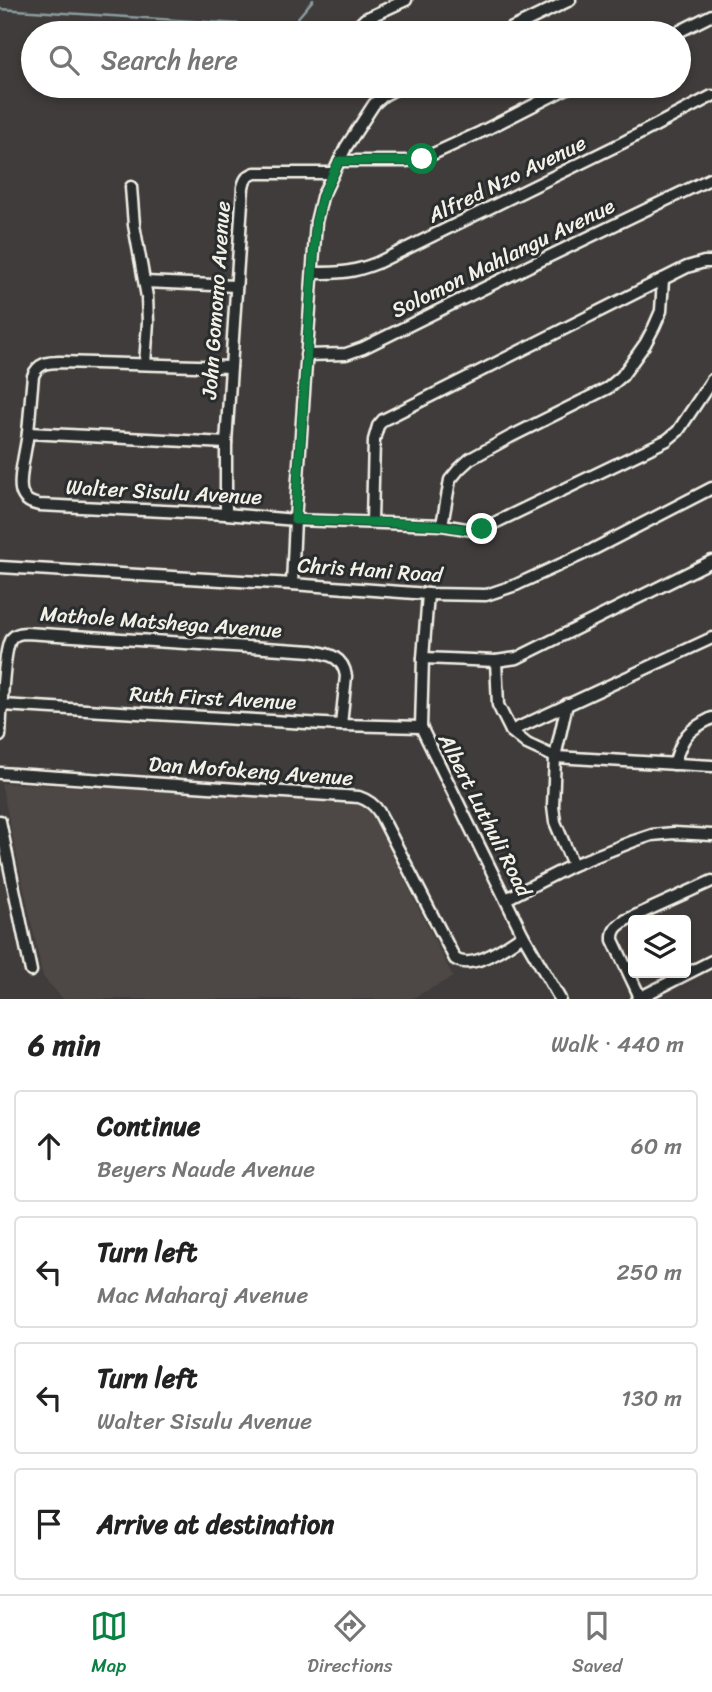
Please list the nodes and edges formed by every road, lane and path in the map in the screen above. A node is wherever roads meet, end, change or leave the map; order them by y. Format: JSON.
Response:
{"nodes":[{"id":1,"x":406,"y":0,"type":"edge"},
{"id":2,"x":570,"y":0,"type":"edge"},
{"id":3,"x":712,"y":15,"type":"edge"},
{"id":4,"x":363,"y":21,"type":"edge"},
{"id":5,"x":527,"y":21,"type":"edge"},
{"id":6,"x":691,"y":26,"type":"edge"},
{"id":7,"x":712,"y":96,"type":"edge"},
{"id":8,"x":377,"y":98,"type":"edge"},
{"id":9,"x":547,"y":98,"type":"edge"},
{"id":10,"x":339,"y":161,"type":"junction"},
{"id":11,"x":332,"y":173,"type":"junction"},
{"id":12,"x":712,"y":178,"type":"edge"},
{"id":13,"x":131,"y":187,"type":"dead end"},
{"id":14,"x":712,"y":262,"type":"edge"},
{"id":15,"x":313,"y":273,"type":"junction"},
{"id":16,"x":663,"y":279,"type":"junction"},
{"id":17,"x":145,"y":282,"type":"junction"},
{"id":18,"x":236,"y":286,"type":"junction"},
{"id":19,"x":306,"y":355,"type":"junction"},
{"id":20,"x":145,"y":364,"type":"junction"},
{"id":21,"x":231,"y":367,"type":"junction"},
{"id":22,"x":712,"y":380,"type":"edge"},
{"id":23,"x":28,"y":433,"type":"junction"},
{"id":24,"x":226,"y":443,"type":"junction"},
{"id":25,"x":712,"y":488,"type":"edge"},
{"id":26,"x":226,"y":513,"type":"junction"},
{"id":27,"x":295,"y":520,"type":"junction"},
{"id":28,"x":372,"y":522,"type":"junction"},
{"id":29,"x":442,"y":525,"type":"junction"},
{"id":30,"x":712,"y":561,"type":"edge"},
{"id":31,"x":0,"y":567,"type":"edge"},
{"id":32,"x":292,"y":584,"type":"junction"},
{"id":33,"x":428,"y":594,"type":"junction"},
{"id":34,"x":712,"y":638,"type":"edge"},
{"id":35,"x":422,"y":658,"type":"junction"},
{"id":36,"x":496,"y":661,"type":"junction"},
{"id":37,"x":567,"y":704,"type":"junction"},
{"id":38,"x":2,"y":705,"type":"junction"},
{"id":39,"x":712,"y":718,"type":"edge"},
{"id":40,"x":341,"y":725,"type":"junction"},
{"id":41,"x":421,"y":727,"type":"junction"},
{"id":42,"x":510,"y":731,"type":"junction"},
{"id":43,"x":0,"y":736,"type":"edge"},
{"id":44,"x":555,"y":757,"type":"junction"},
{"id":45,"x":674,"y":764,"type":"junction"},
{"id":46,"x":712,"y":766,"type":"edge"},
{"id":47,"x":0,"y":773,"type":"edge"},
{"id":48,"x":0,"y":821,"type":"edge"},
{"id":49,"x":712,"y":835,"type":"edge"},
{"id":50,"x":573,"y":865,"type":"junction"},
{"id":51,"x":712,"y":881,"type":"edge"},
{"id":52,"x":506,"y":899,"type":"junction"},
{"id":53,"x":523,"y":935,"type":"junction"},
{"id":54,"x":712,"y":961,"type":"edge"},
{"id":55,"x":31,"y":971,"type":"dead end"},
{"id":56,"x":638,"y":998,"type":"edge"},
{"id":57,"x":560,"y":999,"type":"edge"}],
"edges":[{"from":1,"to":4,"type":"street"},
{"from":2,"to":5,"type":"street"},
{"from":3,"to":6,"type":"street"},
{"from":7,"to":15,"type":"street","name":"Alfred Nzo Avenue"},
{"from":8,"to":10,"type":"street"},
{"from":9,"to":10,"type":"street"},
{"from":10,"to":11,"type":"street"},
{"from":11,"to":15,"type":"street"},
{"from":11,"to":18,"type":"street","name":"John Gomomo Avenue"},
{"from":12,"to":19,"type":"street","name":"Solomon Mahlangu Avenue"},
{"from":13,"to":17,"type":"street"},
{"from":14,"to":16,"type":"street"},
{"from":15,"to":19,"type":"street"},
{"from":16,"to":28,"type":"street"},
{"from":16,"to":29,"type":"street"},
{"from":17,"to":18,"type":"street"},
{"from":17,"to":20,"type":"street"},
{"from":18,"to":21,"type":"street","name":"John Gomomo Avenue"},
{"from":19,"to":27,"type":"street"},
{"from":20,"to":21,"type":"street"},
{"from":20,"to":23,"type":"street"},
{"from":21,"to":24,"type":"street","name":"John Gomomo Avenue"},
{"from":22,"to":29,"type":"street","name":"Walter Sisulu Avenue"},
{"from":23,"to":24,"type":"street"},
{"from":23,"to":26,"type":"street","name":"Walter Sisulu Avenue"},
{"from":24,"to":26,"type":"street","name":"John Gomomo Avenue"},
{"from":25,"to":33,"type":"street","name":"Chris Hani Road"},
{"from":26,"to":27,"type":"street","name":"Walter Sisulu Avenue"},
{"from":27,"to":28,"type":"street","name":"Walter Sisulu Avenue"},
{"from":27,"to":32,"type":"street"},
{"from":28,"to":29,"type":"street","name":"Walter Sisulu Avenue"},
{"from":30,"to":36,"type":"street"},
{"from":31,"to":32,"type":"street","name":"Chris Hani Road"},
{"from":32,"to":33,"type":"street","name":"Chris Hani Road"},
{"from":33,"to":35,"type":"street","name":"Albert Luthuli Road"},
{"from":34,"to":37,"type":"street"},
{"from":35,"to":36,"type":"street"},
{"from":35,"to":41,"type":"street","name":"Albert Luthuli Road"},
{"from":36,"to":42,"type":"street"},
{"from":37,"to":42,"type":"street"},
{"from":37,"to":44,"type":"street"},
{"from":38,"to":40,"type":"street","name":"Ruth First Avenue"},
{"from":38,"to":40,"type":"street","name":"Mathole Matshega Avenue"},
{"from":38,"to":43,"type":"street","name":"Mathole Matshega Avenue"},
{"from":39,"to":45,"type":"street"},
{"from":40,"to":41,"type":"street","name":"Ruth First Avenue"},
{"from":41,"to":52,"type":"street","name":"Albert Luthuli Road"},
{"from":42,"to":44,"type":"street"},
{"from":44,"to":45,"type":"street"},
{"from":44,"to":50,"type":"street"},
{"from":45,"to":46,"type":"street"},
{"from":47,"to":53,"type":"street","name":"Dan Mofokeng Avenue"},
{"from":48,"to":55,"type":"street"},
{"from":49,"to":50,"type":"street"},
{"from":50,"to":52,"type":"street"},
{"from":51,"to":56,"type":"street"},
{"from":52,"to":53,"type":"street","name":"Albert Luthuli Road"},
{"from":53,"to":57,"type":"street","name":"Albert Luthuli Road"},
{"from":54,"to":56,"type":"street"}]}
